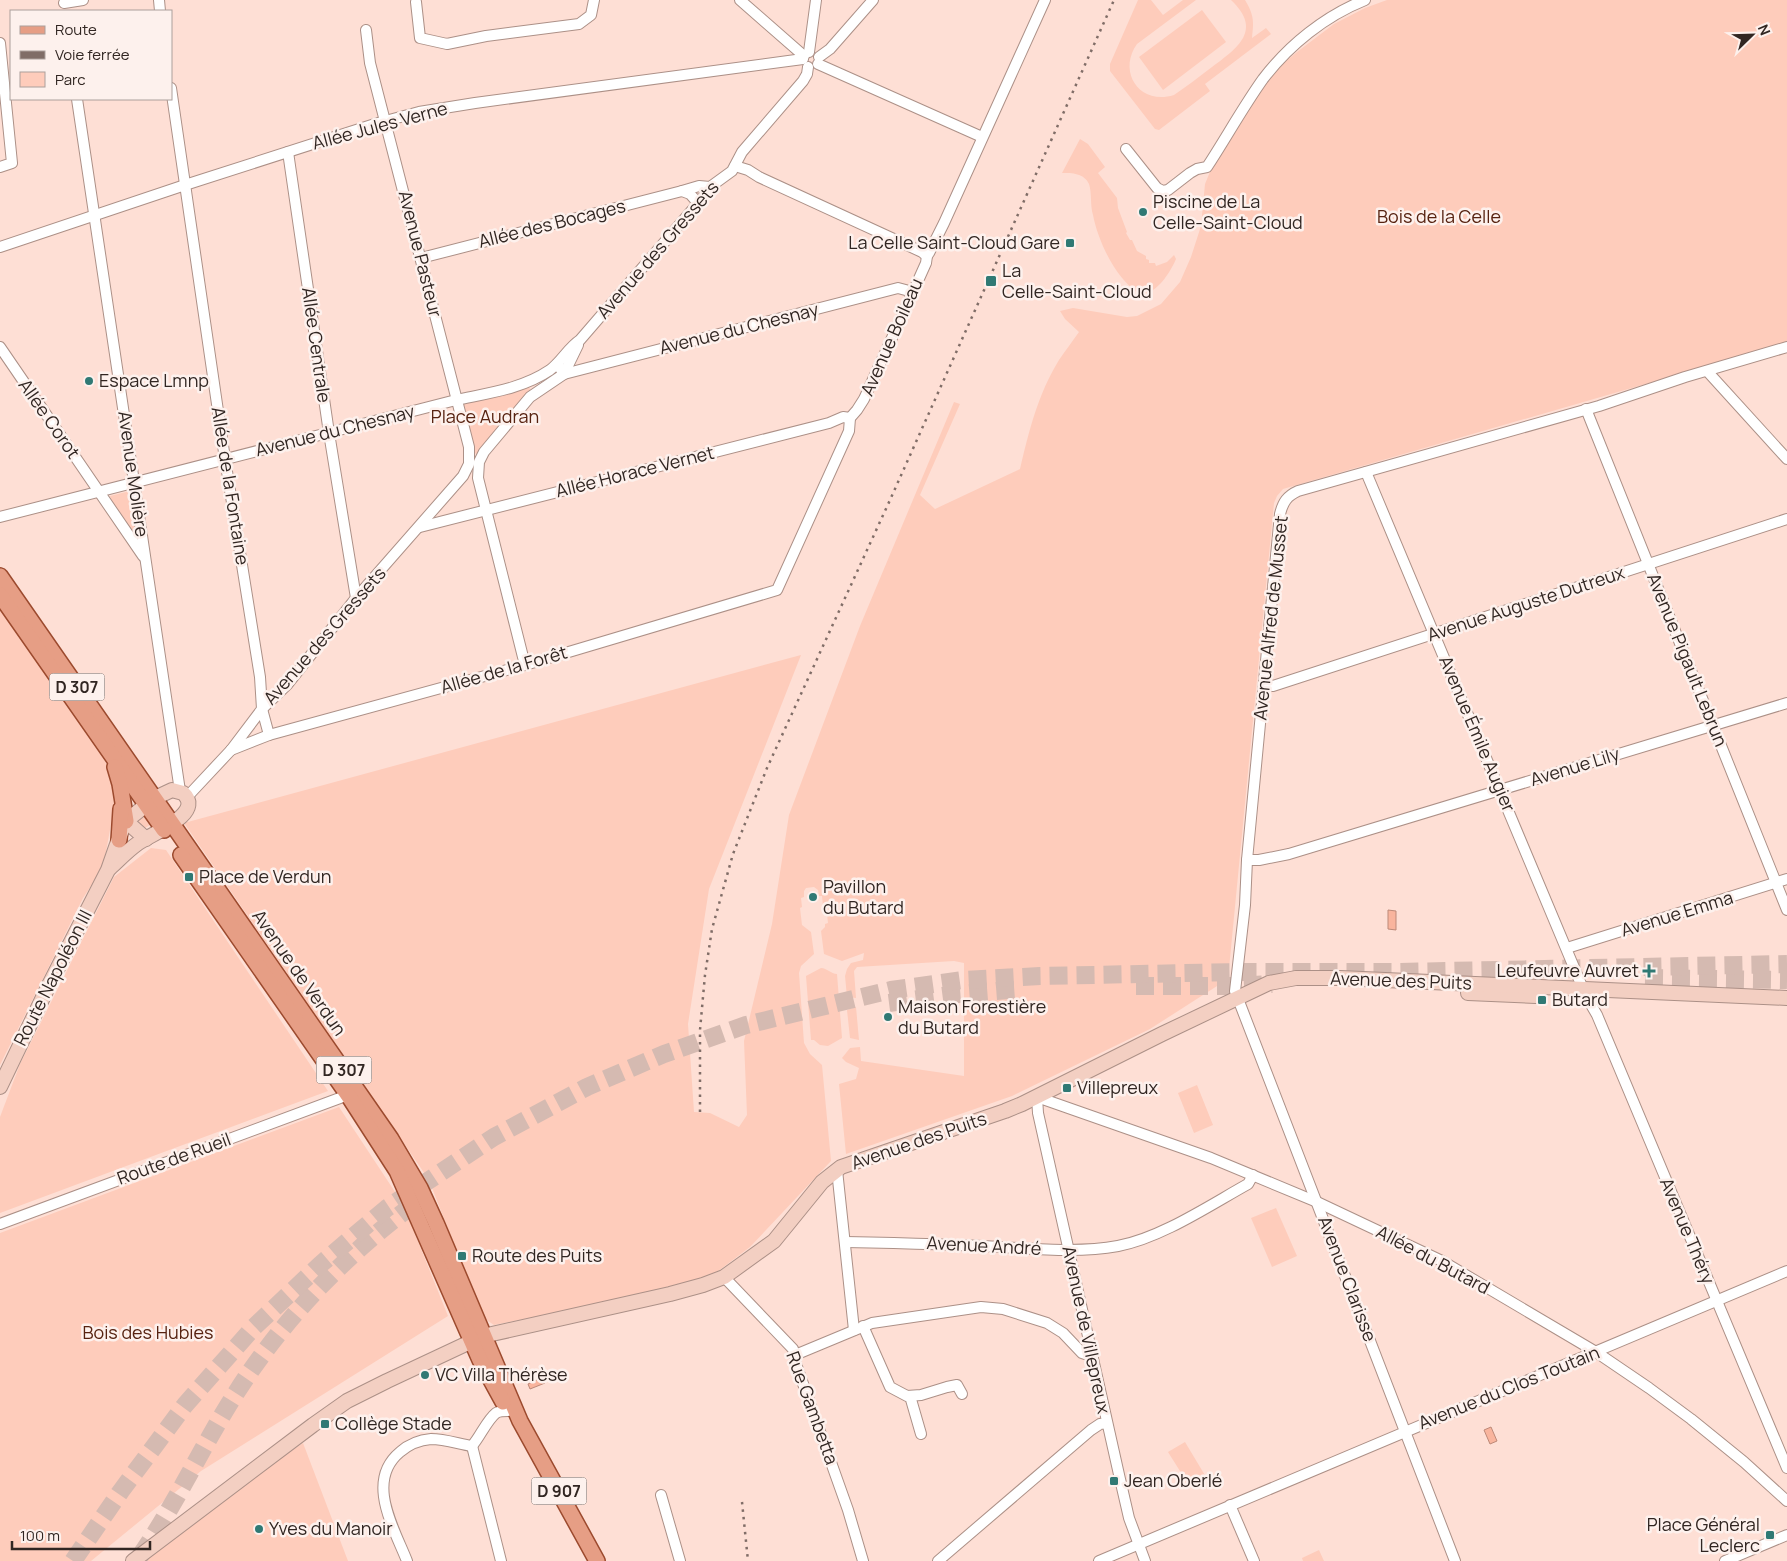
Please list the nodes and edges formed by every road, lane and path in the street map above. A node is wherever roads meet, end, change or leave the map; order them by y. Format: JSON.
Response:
{"nodes":[{"id":1,"x":83,"y":0,"type":"edge"},
{"id":2,"x":594,"y":0,"type":"edge"},
{"id":3,"x":741,"y":0,"type":"edge"},
{"id":4,"x":816,"y":0,"type":"edge"},
{"id":5,"x":873,"y":0,"type":"edge"},
{"id":6,"x":1045,"y":0,"type":"edge"},
{"id":7,"x":1365,"y":0,"type":"edge"},
{"id":8,"x":416,"y":2,"type":"dead end"},
{"id":9,"x":64,"y":5,"type":"edge"},
{"id":10,"x":366,"y":30,"type":"dead end"},
{"id":11,"x":0,"y":43,"type":"edge"},
{"id":12,"x":810,"y":59,"type":"junction"},
{"id":13,"x":172,"y":95,"type":"edge"},
{"id":14,"x":77,"y":100,"type":"edge"},
{"id":15,"x":386,"y":121,"type":"junction"},
{"id":16,"x":4,"y":127,"type":"edge"},
{"id":17,"x":982,"y":137,"type":"junction"},
{"id":18,"x":1126,"y":149,"type":"dead end"},
{"id":19,"x":288,"y":152,"type":"junction"},
{"id":20,"x":735,"y":166,"type":"junction"},
{"id":21,"x":0,"y":167,"type":"edge"},
{"id":22,"x":185,"y":184,"type":"junction"},
{"id":23,"x":710,"y":187,"type":"junction"},
{"id":24,"x":682,"y":191,"type":"junction"},
{"id":25,"x":698,"y":203,"type":"junction"},
{"id":26,"x":94,"y":216,"type":"junction"},
{"id":27,"x":0,"y":247,"type":"edge"},
{"id":28,"x":927,"y":256,"type":"junction"},
{"id":29,"x":421,"y":258,"type":"junction"},
{"id":30,"x":913,"y":292,"type":"junction"},
{"id":31,"x":580,"y":340,"type":"junction"},
{"id":32,"x":0,"y":347,"type":"edge"},
{"id":33,"x":1787,"y":347,"type":"edge"},
{"id":34,"x":553,"y":367,"type":"junction"},
{"id":35,"x":1707,"y":370,"type":"junction"},
{"id":36,"x":564,"y":374,"type":"junction"},
{"id":37,"x":526,"y":383,"type":"junction"},
{"id":38,"x":530,"y":397,"type":"junction"},
{"id":39,"x":456,"y":400,"type":"junction"},
{"id":40,"x":1586,"y":409,"type":"junction"},
{"id":41,"x":850,"y":418,"type":"junction"},
{"id":42,"x":329,"y":433,"type":"junction"},
{"id":43,"x":225,"y":459,"type":"junction"},
{"id":44,"x":1787,"y":459,"type":"edge"},
{"id":45,"x":1366,"y":472,"type":"junction"},
{"id":46,"x":463,"y":476,"type":"joint"},
{"id":47,"x":135,"y":483,"type":"junction"},
{"id":48,"x":99,"y":491,"type":"junction"},
{"id":49,"x":486,"y":510,"type":"junction"},
{"id":50,"x":0,"y":517,"type":"edge"},
{"id":51,"x":1787,"y":519,"type":"edge"},
{"id":52,"x":420,"y":527,"type":"junction"},
{"id":53,"x":145,"y":558,"type":"junction"},
{"id":54,"x":1648,"y":564,"type":"junction"},
{"id":55,"x":0,"y":576,"type":"edge"},
{"id":56,"x":777,"y":590,"type":"joint"},
{"id":57,"x":0,"y":595,"type":"edge"},
{"id":58,"x":356,"y":598,"type":"junction"},
{"id":59,"x":1434,"y":634,"type":"junction"},
{"id":60,"x":525,"y":665,"type":"junction"},
{"id":61,"x":1264,"y":685,"type":"junction"},
{"id":62,"x":1787,"y":703,"type":"edge"},
{"id":63,"x":262,"y":709,"type":"junction"},
{"id":64,"x":1713,"y":725,"type":"junction"},
{"id":65,"x":269,"y":735,"type":"junction"},
{"id":66,"x":231,"y":750,"type":"junction"},
{"id":67,"x":112,"y":756,"type":"junction"},
{"id":68,"x":1500,"y":789,"type":"junction"},
{"id":69,"x":121,"y":792,"type":"junction"},
{"id":70,"x":184,"y":794,"type":"junction"},
{"id":71,"x":150,"y":802,"type":"junction"},
{"id":72,"x":126,"y":821,"type":"junction"},
{"id":73,"x":167,"y":826,"type":"junction"},
{"id":74,"x":146,"y":839,"type":"junction"},
{"id":75,"x":119,"y":840,"type":"junction"},
{"id":76,"x":1247,"y":860,"type":"junction"},
{"id":77,"x":108,"y":870,"type":"junction"},
{"id":78,"x":1787,"y":879,"type":"edge"},
{"id":79,"x":1776,"y":882,"type":"junction"},
{"id":80,"x":1787,"y":910,"type":"edge"},
{"id":81,"x":1567,"y":948,"type":"junction"},
{"id":82,"x":1584,"y":992,"type":"junction"},
{"id":83,"x":1237,"y":997,"type":"junction"},
{"id":84,"x":1787,"y":998,"type":"edge"},
{"id":85,"x":1724,"y":999,"type":"junction"},
{"id":86,"x":1787,"y":1006,"type":"edge"},
{"id":87,"x":0,"y":1087,"type":"edge"},
{"id":88,"x":348,"y":1095,"type":"junction"},
{"id":89,"x":1037,"y":1097,"type":"junction"},
{"id":90,"x":838,"y":1170,"type":"junction"},
{"id":91,"x":1253,"y":1175,"type":"junction"},
{"id":92,"x":1317,"y":1202,"type":"junction"},
{"id":93,"x":0,"y":1224,"type":"edge"},
{"id":94,"x":845,"y":1242,"type":"junction"},
{"id":95,"x":1068,"y":1250,"type":"junction"},
{"id":96,"x":1787,"y":1271,"type":"edge"},
{"id":97,"x":724,"y":1277,"type":"junction"},
{"id":98,"x":1716,"y":1301,"type":"junction"},
{"id":99,"x":859,"y":1328,"type":"junction"},
{"id":100,"x":478,"y":1338,"type":"junction"},
{"id":101,"x":1596,"y":1352,"type":"junction"},
{"id":102,"x":795,"y":1355,"type":"junction"},
{"id":103,"x":1091,"y":1356,"type":"junction"},
{"id":104,"x":962,"y":1394,"type":"dead end"},
{"id":105,"x":910,"y":1396,"type":"junction"},
{"id":106,"x":508,"y":1410,"type":"junction"},
{"id":107,"x":520,"y":1421,"type":"junction"},
{"id":108,"x":1107,"y":1423,"type":"junction"},
{"id":109,"x":1405,"y":1431,"type":"junction"},
{"id":110,"x":921,"y":1434,"type":"dead end"},
{"id":111,"x":472,"y":1446,"type":"junction"},
{"id":112,"x":1787,"y":1468,"type":"edge"},
{"id":113,"x":661,"y":1496,"type":"dead end"},
{"id":114,"x":1787,"y":1501,"type":"edge"},
{"id":115,"x":1230,"y":1505,"type":"junction"},
{"id":116,"x":1787,"y":1535,"type":"edge"},
{"id":117,"x":1138,"y":1544,"type":"junction"},
{"id":118,"x":133,"y":1561,"type":"edge"},
{"id":119,"x":407,"y":1561,"type":"edge"},
{"id":120,"x":501,"y":1561,"type":"edge"},
{"id":121,"x":598,"y":1561,"type":"edge"},
{"id":122,"x":680,"y":1561,"type":"edge"},
{"id":123,"x":863,"y":1561,"type":"edge"},
{"id":124,"x":938,"y":1561,"type":"edge"},
{"id":125,"x":1099,"y":1561,"type":"edge"},
{"id":126,"x":1145,"y":1561,"type":"edge"},
{"id":127,"x":1254,"y":1561,"type":"edge"},
{"id":128,"x":1455,"y":1561,"type":"edge"},
{"id":129,"x":1724,"y":1561,"type":"edge"}],
"edges":[{"from":1,"to":9,"type":"street"},
{"from":2,"to":8,"type":"street"},
{"from":3,"to":12,"type":"street"},
{"from":4,"to":12,"type":"street"},
{"from":5,"to":12,"type":"street","name":"Avenue des Gressets"},
{"from":6,"to":17,"type":"street","name":"Avenue Boileau"},
{"from":7,"to":18,"type":"street"},
{"from":10,"to":15,"type":"street","name":"Avenue Pasteur"},
{"from":11,"to":16,"type":"street"},
{"from":12,"to":15,"type":"street","name":"Allée Jules Verne"},
{"from":12,"to":17,"type":"street"},
{"from":12,"to":20,"type":"street","name":"Avenue des Gressets"},
{"from":13,"to":22,"type":"street","name":"Allée de la Fontaine"},
{"from":14,"to":26,"type":"street","name":"Avenue Molière"},
{"from":15,"to":19,"type":"street","name":"Allée Jules Verne"},
{"from":15,"to":29,"type":"street","name":"Avenue Pasteur"},
{"from":16,"to":21,"type":"street"},
{"from":17,"to":28,"type":"street","name":"Avenue Boileau"},
{"from":19,"to":22,"type":"street","name":"Allée Jules Verne"},
{"from":19,"to":42,"type":"street","name":"Allée Centrale"},
{"from":20,"to":23,"type":"street","name":"Avenue des Gressets"},
{"from":20,"to":28,"type":"street"},
{"from":22,"to":26,"type":"street","name":"Allée Jules Verne"},
{"from":22,"to":43,"type":"street","name":"Allée de la Fontaine"},
{"from":23,"to":24,"type":"street","name":"Allée des Bocages"},
{"from":23,"to":25,"type":"street","name":"Avenue des Gressets"},
{"from":24,"to":25,"type":"street"},
{"from":24,"to":29,"type":"street","name":"Allée des Bocages"},
{"from":25,"to":31,"type":"street","name":"Avenue des Gressets"},
{"from":26,"to":27,"type":"street","name":"Allée Jules Verne"},
{"from":26,"to":47,"type":"street","name":"Avenue Molière"},
{"from":28,"to":30,"type":"street","name":"Avenue Boileau"},
{"from":29,"to":39,"type":"street","name":"Avenue Pasteur"},
{"from":30,"to":36,"type":"street","name":"Avenue du Chesnay"},
{"from":30,"to":41,"type":"street","name":"Avenue Boileau"},
{"from":31,"to":34,"type":"street","name":"Avenue des Gressets"},
{"from":31,"to":36,"type":"street","name":"Avenue des Gressets"},
{"from":32,"to":48,"type":"street","name":"Allée Corot"},
{"from":33,"to":35,"type":"street","name":"Avenue Alfred de Musset"},
{"from":34,"to":36,"type":"street"},
{"from":34,"to":37,"type":"street","name":"Avenue du Chesnay"},
{"from":35,"to":40,"type":"street","name":"Avenue Alfred de Musset"},
{"from":35,"to":44,"type":"street"},
{"from":36,"to":38,"type":"street"},
{"from":37,"to":38,"type":"street"},
{"from":37,"to":39,"type":"street","name":"Avenue du Chesnay"},
{"from":38,"to":49,"type":"street"},
{"from":39,"to":42,"type":"street","name":"Avenue du Chesnay"},
{"from":39,"to":46,"type":"street","name":"Avenue Pasteur"},
{"from":40,"to":45,"type":"street","name":"Avenue Alfred de Musset"},
{"from":40,"to":54,"type":"street","name":"Avenue Pigault Lebrun"},
{"from":41,"to":49,"type":"street","name":"Allée Horace Vernet"},
{"from":41,"to":56,"type":"street","name":"Avenue Boileau"},
{"from":42,"to":43,"type":"street","name":"Avenue du Chesnay"},
{"from":42,"to":58,"type":"street","name":"Allée Centrale"},
{"from":43,"to":47,"type":"street","name":"Avenue du Chesnay"},
{"from":43,"to":63,"type":"street","name":"Allée de la Fontaine"},
{"from":45,"to":59,"type":"street","name":"Avenue Émile Augier"},
{"from":45,"to":61,"type":"street","name":"Avenue Alfred de Musset"},
{"from":46,"to":52,"type":"street","name":"Avenue des Gressets"},
{"from":47,"to":48,"type":"street","name":"Avenue du Chesnay"},
{"from":47,"to":53,"type":"street","name":"Avenue Molière"},
{"from":48,"to":50,"type":"street","name":"Avenue du Chesnay"},
{"from":48,"to":53,"type":"street","name":"Allée Corot"},
{"from":49,"to":52,"type":"street","name":"Allée Horace Vernet"},
{"from":49,"to":60,"type":"street"},
{"from":51,"to":54,"type":"street","name":"Avenue Auguste Dutreux"},
{"from":52,"to":58,"type":"street","name":"Avenue des Gressets"},
{"from":53,"to":70,"type":"street","name":"Avenue Molière"},
{"from":54,"to":59,"type":"street","name":"Avenue Auguste Dutreux"},
{"from":54,"to":64,"type":"street","name":"Avenue Pigault Lebrun"},
{"from":55,"to":71,"type":"main road","name":"Avenue de Verdun","number":"D 307"},
{"from":56,"to":60,"type":"street","name":"Allée de la Forêt"},
{"from":57,"to":67,"type":"main road","name":"Avenue de Verdun","number":"D 307"},
{"from":58,"to":63,"type":"street","name":"Avenue des Gressets"},
{"from":59,"to":61,"type":"street","name":"Avenue Auguste Dutreux"},
{"from":59,"to":68,"type":"street","name":"Avenue Émile Augier"},
{"from":60,"to":65,"type":"street","name":"Allée de la Forêt"},
{"from":61,"to":76,"type":"street","name":"Avenue Alfred de Musset"},
{"from":62,"to":64,"type":"street","name":"Avenue Lily"},
{"from":63,"to":65,"type":"street","name":"Allée de la Fontaine"},
{"from":63,"to":66,"type":"street","name":"Avenue des Gressets"},
{"from":64,"to":68,"type":"street","name":"Avenue Lily"},
{"from":64,"to":79,"type":"street","name":"Avenue Pigault Lebrun"},
{"from":65,"to":66,"type":"street","name":"Allée de la Forêt"},
{"from":66,"to":70,"type":"street","name":"Avenue des Gressets"},
{"from":67,"to":69,"type":"main road"},
{"from":67,"to":71,"type":"main road","name":"Avenue de Verdun","number":"D 307"},
{"from":68,"to":76,"type":"street","name":"Avenue Lily"},
{"from":68,"to":81,"type":"street","name":"Avenue Émile Augier"},
{"from":69,"to":72,"type":"main road"},
{"from":69,"to":75,"type":"main road"},
{"from":70,"to":71,"type":"street"},
{"from":70,"to":73,"type":"street"},
{"from":71,"to":72,"type":"street"},
{"from":71,"to":73,"type":"main road","name":"Avenue de Verdun","number":"D 307"},
{"from":72,"to":74,"type":"street"},
{"from":72,"to":75,"type":"street","name":"Route Napoléon III"},
{"from":73,"to":74,"type":"street","name":"Route Napoléon III"},
{"from":73,"to":88,"type":"main road","name":"Avenue de Verdun","number":"D 307"},
{"from":73,"to":100,"type":"main road","name":"Avenue de Verdun","number":"D 307"},
{"from":74,"to":77,"type":"street","name":"Route Napoléon III"},
{"from":75,"to":77,"type":"street","name":"Route Napoléon III"},
{"from":76,"to":83,"type":"street","name":"Avenue Alfred de Musset"},
{"from":77,"to":87,"type":"street","name":"Route Napoléon III"},
{"from":78,"to":79,"type":"street","name":"Avenue Emma"},
{"from":79,"to":80,"type":"street","name":"Avenue Pigault Lebrun"},
{"from":79,"to":81,"type":"street","name":"Avenue Emma"},
{"from":81,"to":82,"type":"street","name":"Avenue Émile Augier"},
{"from":82,"to":83,"type":"street","name":"Avenue des Puits"},
{"from":82,"to":85,"type":"street","name":"Avenue des Puits"},
{"from":82,"to":98,"type":"street","name":"Avenue Théry"},
{"from":83,"to":89,"type":"street","name":"Avenue des Puits"},
{"from":83,"to":92,"type":"street","name":"Avenue Clarisse"},
{"from":84,"to":85,"type":"street","name":"Avenue des Puits"},
{"from":85,"to":86,"type":"street","name":"Avenue des Puits"},
{"from":88,"to":93,"type":"street","name":"Route de Rueil"},
{"from":88,"to":100,"type":"main road","name":"Avenue de Verdun","number":"D 307"},
{"from":89,"to":90,"type":"street","name":"Avenue des Puits"},
{"from":89,"to":91,"type":"street","name":"Allée du Butard"},
{"from":89,"to":95,"type":"street","name":"Avenue de Villepreux"},
{"from":90,"to":94,"type":"street"},
{"from":90,"to":97,"type":"street","name":"Avenue des Puits"},
{"from":91,"to":92,"type":"street","name":"Allée du Butard"},
{"from":91,"to":95,"type":"street","name":"Avenue André"},
{"from":92,"to":101,"type":"street","name":"Allée du Butard"},
{"from":92,"to":109,"type":"street","name":"Avenue Clarisse"},
{"from":94,"to":95,"type":"street","name":"Avenue André"},
{"from":94,"to":99,"type":"street"},
{"from":95,"to":103,"type":"street","name":"Avenue de Villepreux"},
{"from":96,"to":98,"type":"street","name":"Avenue du Clos Toutain"},
{"from":97,"to":100,"type":"street","name":"Avenue des Puits"},
{"from":97,"to":102,"type":"street","name":"Rue Gambetta"},
{"from":98,"to":101,"type":"street","name":"Avenue du Clos Toutain"},
{"from":98,"to":112,"type":"street","name":"Avenue Théry"},
{"from":99,"to":102,"type":"street"},
{"from":99,"to":103,"type":"street"},
{"from":99,"to":105,"type":"street"},
{"from":100,"to":106,"type":"main road","number":"D 907"},
{"from":100,"to":107,"type":"main road","number":"D 907"},
{"from":100,"to":118,"type":"street","name":"Avenue des Puits"},
{"from":101,"to":109,"type":"street","name":"Avenue du Clos Toutain"},
{"from":101,"to":114,"type":"street","name":"Allée du Butard"},
{"from":102,"to":123,"type":"street","name":"Rue Gambetta"},
{"from":103,"to":108,"type":"street","name":"Avenue de Villepreux"},
{"from":104,"to":105,"type":"street"},
{"from":105,"to":110,"type":"street"},
{"from":106,"to":107,"type":"main road","number":"D 907"},
{"from":106,"to":111,"type":"street"},
{"from":107,"to":121,"type":"main road","number":"D 907"},
{"from":108,"to":117,"type":"street","name":"Avenue de Villepreux"},
{"from":108,"to":124,"type":"street"},
{"from":109,"to":115,"type":"street","name":"Avenue du Clos Toutain"},
{"from":109,"to":128,"type":"street","name":"Avenue Clarisse"},
{"from":111,"to":119,"type":"street"},
{"from":111,"to":120,"type":"street"},
{"from":113,"to":122,"type":"street"},
{"from":115,"to":117,"type":"street","name":"Avenue du Clos Toutain"},
{"from":115,"to":127,"type":"street"},
{"from":116,"to":129,"type":"street"},
{"from":117,"to":125,"type":"street","name":"Avenue du Clos Toutain"},
{"from":117,"to":126,"type":"street","name":"Avenue de Villepreux"}]}
